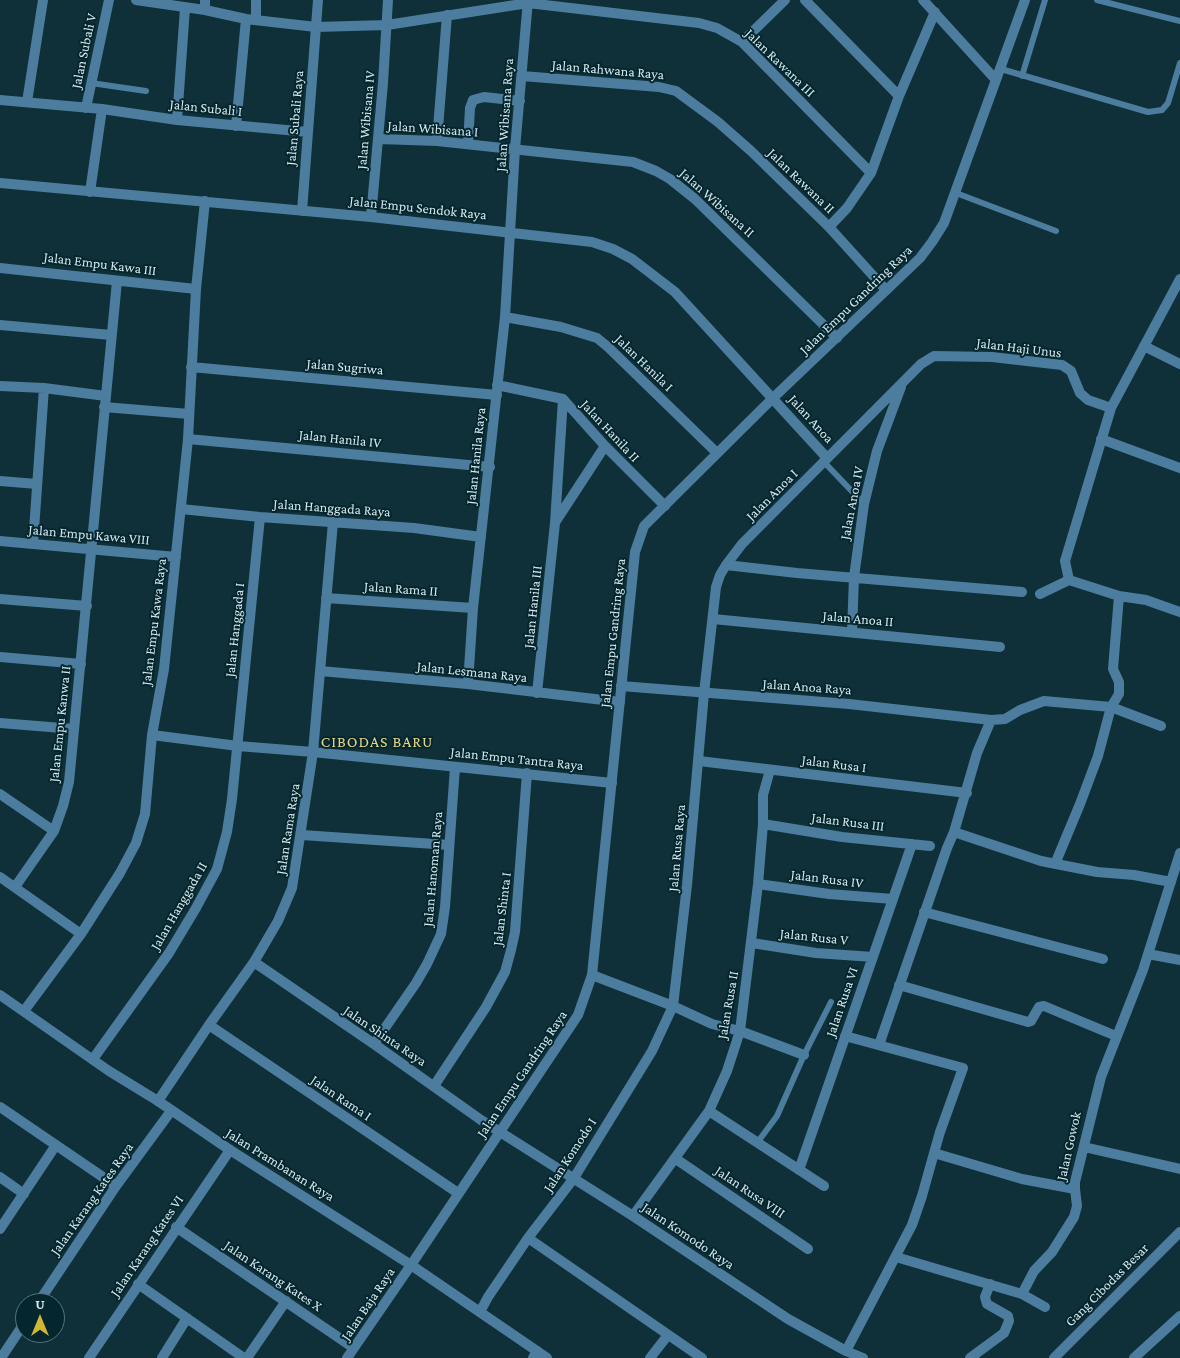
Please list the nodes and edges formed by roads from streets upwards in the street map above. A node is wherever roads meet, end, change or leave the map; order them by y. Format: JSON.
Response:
{"nodes":[{"id":1,"x":43,"y":0,"type":"edge"},
{"id":2,"x":109,"y":0,"type":"edge"},
{"id":3,"x":136,"y":0,"type":"edge"},
{"id":4,"x":256,"y":0,"type":"edge"},
{"id":5,"x":318,"y":0,"type":"edge"},
{"id":6,"x":388,"y":0,"type":"edge"},
{"id":7,"x":785,"y":0,"type":"edge"},
{"id":8,"x":805,"y":0,"type":"edge"},
{"id":9,"x":923,"y":0,"type":"edge"},
{"id":10,"x":1025,"y":0,"type":"edge"},
{"id":11,"x":153,"y":1,"type":"edge"},
{"id":12,"x":528,"y":2,"type":"edge"},
{"id":13,"x":205,"y":5,"type":"edge"},
{"id":14,"x":185,"y":8,"type":"junction"},
{"id":15,"x":935,"y":12,"type":"junction"},
{"id":16,"x":447,"y":14,"type":"junction"},
{"id":17,"x":251,"y":19,"type":"junction"},
{"id":18,"x":387,"y":25,"type":"junction"},
{"id":19,"x":316,"y":27,"type":"junction"},
{"id":20,"x":742,"y":42,"type":"junction"},
{"id":21,"x":522,"y":76,"type":"junction"},
{"id":22,"x":996,"y":80,"type":"junction"},
{"id":23,"x":899,"y":96,"type":"junction"},
{"id":24,"x":0,"y":100,"type":"edge"},
{"id":25,"x":688,"y":100,"type":"joint"},
{"id":26,"x":520,"y":101,"type":"junction"},
{"id":27,"x":27,"y":102,"type":"junction"},
{"id":28,"x":86,"y":108,"type":"junction"},
{"id":29,"x":102,"y":109,"type":"junction"},
{"id":30,"x":177,"y":120,"type":"junction"},
{"id":31,"x":236,"y":126,"type":"junction"},
{"id":32,"x":308,"y":132,"type":"junction"},
{"id":33,"x":379,"y":139,"type":"junction"},
{"id":34,"x":437,"y":141,"type":"junction"},
{"id":35,"x":468,"y":144,"type":"junction"},
{"id":36,"x":515,"y":149,"type":"junction"},
{"id":37,"x":871,"y":173,"type":"junction"},
{"id":38,"x":0,"y":183,"type":"edge"},
{"id":39,"x":90,"y":192,"type":"junction"},
{"id":40,"x":204,"y":201,"type":"junction"},
{"id":41,"x":302,"y":211,"type":"junction"},
{"id":42,"x":370,"y":217,"type":"junction"},
{"id":43,"x":829,"y":227,"type":"junction"},
{"id":44,"x":511,"y":232,"type":"junction"},
{"id":45,"x":0,"y":268,"type":"edge"},
{"id":46,"x":1180,"y":279,"type":"edge"},
{"id":47,"x":117,"y":281,"type":"junction"},
{"id":48,"x":196,"y":289,"type":"junction"},
{"id":49,"x":886,"y":290,"type":"junction"},
{"id":50,"x":505,"y":317,"type":"junction"},
{"id":51,"x":0,"y":325,"type":"edge"},
{"id":52,"x":111,"y":335,"type":"junction"},
{"id":53,"x":837,"y":338,"type":"junction"},
{"id":54,"x":1144,"y":346,"type":"junction"},
{"id":55,"x":934,"y":356,"type":"joint"},
{"id":56,"x":1180,"y":364,"type":"edge"},
{"id":57,"x":191,"y":367,"type":"junction"},
{"id":58,"x":902,"y":384,"type":"junction"},
{"id":59,"x":0,"y":386,"type":"edge"},
{"id":60,"x":44,"y":388,"type":"junction"},
{"id":61,"x":497,"y":390,"type":"junction"},
{"id":62,"x":106,"y":396,"type":"junction"},
{"id":63,"x":773,"y":398,"type":"junction"},
{"id":64,"x":563,"y":399,"type":"junction"},
{"id":65,"x":104,"y":407,"type":"junction"},
{"id":66,"x":1110,"y":408,"type":"junction"},
{"id":67,"x":189,"y":414,"type":"junction"},
{"id":68,"x":188,"y":439,"type":"junction"},
{"id":69,"x":1101,"y":439,"type":"junction"},
{"id":70,"x":605,"y":446,"type":"junction"},
{"id":71,"x":717,"y":453,"type":"junction"},
{"id":72,"x":826,"y":460,"type":"junction"},
{"id":73,"x":490,"y":467,"type":"junction"},
{"id":74,"x":1180,"y":468,"type":"edge"},
{"id":75,"x":0,"y":481,"type":"edge"},
{"id":76,"x":37,"y":484,"type":"junction"},
{"id":77,"x":665,"y":506,"type":"junction"},
{"id":78,"x":181,"y":508,"type":"junction"},
{"id":79,"x":260,"y":518,"type":"junction"},
{"id":80,"x":333,"y":522,"type":"junction"},
{"id":81,"x":555,"y":523,"type":"junction"},
{"id":82,"x":481,"y":536,"type":"junction"},
{"id":83,"x":0,"y":541,"type":"edge"},
{"id":84,"x":33,"y":544,"type":"junction"},
{"id":85,"x":92,"y":550,"type":"junction"},
{"id":86,"x":176,"y":557,"type":"junction"},
{"id":87,"x":726,"y":565,"type":"junction"},
{"id":88,"x":854,"y":577,"type":"junction"},
{"id":89,"x":1069,"y":580,"type":"junction"},
{"id":90,"x":1022,"y":592,"type":"dead end"},
{"id":91,"x":1040,"y":594,"type":"dead end"},
{"id":92,"x":1119,"y":596,"type":"junction"},
{"id":93,"x":0,"y":598,"type":"edge"},
{"id":94,"x":326,"y":598,"type":"junction"},
{"id":95,"x":87,"y":606,"type":"junction"},
{"id":96,"x":473,"y":608,"type":"junction"},
{"id":97,"x":1180,"y":612,"type":"edge"},
{"id":98,"x":713,"y":619,"type":"junction"},
{"id":99,"x":852,"y":632,"type":"junction"},
{"id":100,"x":1000,"y":647,"type":"dead end"},
{"id":101,"x":0,"y":658,"type":"edge"},
{"id":102,"x":81,"y":664,"type":"junction"},
{"id":103,"x":320,"y":671,"type":"junction"},
{"id":104,"x":468,"y":684,"type":"junction"},
{"id":105,"x":621,"y":686,"type":"junction"},
{"id":106,"x":537,"y":693,"type":"junction"},
{"id":107,"x":704,"y":693,"type":"junction"},
{"id":108,"x":620,"y":702,"type":"junction"},
{"id":109,"x":1111,"y":707,"type":"junction"},
{"id":110,"x":991,"y":720,"type":"junction"},
{"id":111,"x":0,"y":723,"type":"edge"},
{"id":112,"x":1161,"y":726,"type":"dead end"},
{"id":113,"x":74,"y":729,"type":"junction"},
{"id":114,"x":152,"y":735,"type":"junction"},
{"id":115,"x":238,"y":746,"type":"junction"},
{"id":116,"x":313,"y":752,"type":"junction"},
{"id":117,"x":699,"y":761,"type":"junction"},
{"id":118,"x":455,"y":767,"type":"junction"},
{"id":119,"x":770,"y":770,"type":"junction"},
{"id":120,"x":527,"y":774,"type":"junction"},
{"id":121,"x":612,"y":783,"type":"junction"},
{"id":122,"x":967,"y":793,"type":"junction"},
{"id":123,"x":0,"y":794,"type":"edge"},
{"id":124,"x":763,"y":824,"type":"junction"},
{"id":125,"x":54,"y":831,"type":"junction"},
{"id":126,"x":954,"y":832,"type":"junction"},
{"id":127,"x":302,"y":835,"type":"junction"},
{"id":128,"x":912,"y":844,"type":"junction"},
{"id":129,"x":449,"y":845,"type":"junction"},
{"id":130,"x":930,"y":846,"type":"dead end"},
{"id":131,"x":1180,"y":853,"type":"edge"},
{"id":132,"x":1055,"y":864,"type":"junction"},
{"id":133,"x":0,"y":877,"type":"edge"},
{"id":134,"x":1171,"y":882,"type":"junction"},
{"id":135,"x":758,"y":884,"type":"junction"},
{"id":136,"x":16,"y":887,"type":"junction"},
{"id":137,"x":892,"y":899,"type":"junction"},
{"id":138,"x":924,"y":912,"type":"junction"},
{"id":139,"x":81,"y":934,"type":"junction"},
{"id":140,"x":752,"y":943,"type":"junction"},
{"id":141,"x":1148,"y":954,"type":"junction"},
{"id":142,"x":873,"y":957,"type":"junction"},
{"id":143,"x":1103,"y":959,"type":"dead end"},
{"id":144,"x":1180,"y":960,"type":"edge"},
{"id":145,"x":254,"y":962,"type":"junction"},
{"id":146,"x":592,"y":975,"type":"junction"},
{"id":147,"x":899,"y":985,"type":"junction"},
{"id":148,"x":0,"y":994,"type":"edge"},
{"id":149,"x":673,"y":1006,"type":"junction"},
{"id":150,"x":24,"y":1011,"type":"junction"},
{"id":151,"x":209,"y":1025,"type":"junction"},
{"id":152,"x":740,"y":1031,"type":"junction"},
{"id":153,"x":845,"y":1036,"type":"junction"},
{"id":154,"x":1116,"y":1036,"type":"junction"},
{"id":155,"x":374,"y":1044,"type":"junction"},
{"id":156,"x":879,"y":1045,"type":"junction"},
{"id":157,"x":804,"y":1055,"type":"road end"},
{"id":158,"x":93,"y":1059,"type":"junction"},
{"id":159,"x":434,"y":1086,"type":"junction"},
{"id":160,"x":158,"y":1101,"type":"junction"},
{"id":161,"x":0,"y":1108,"type":"edge"},
{"id":162,"x":710,"y":1111,"type":"junction"},
{"id":163,"x":171,"y":1112,"type":"junction"},
{"id":164,"x":500,"y":1132,"type":"junction"},
{"id":165,"x":56,"y":1145,"type":"junction"},
{"id":166,"x":1084,"y":1147,"type":"junction"},
{"id":167,"x":230,"y":1150,"type":"junction"},
{"id":168,"x":934,"y":1153,"type":"junction"},
{"id":169,"x":676,"y":1159,"type":"junction"},
{"id":170,"x":1180,"y":1169,"type":"edge"},
{"id":171,"x":799,"y":1170,"type":"junction"},
{"id":172,"x":0,"y":1177,"type":"edge"},
{"id":173,"x":574,"y":1178,"type":"junction"},
{"id":174,"x":116,"y":1186,"type":"junction"},
{"id":175,"x":824,"y":1186,"type":"dead end"},
{"id":176,"x":1075,"y":1189,"type":"junction"},
{"id":177,"x":24,"y":1194,"type":"junction"},
{"id":178,"x":458,"y":1194,"type":"junction"},
{"id":179,"x":633,"y":1216,"type":"junction"},
{"id":180,"x":176,"y":1227,"type":"junction"},
{"id":181,"x":0,"y":1229,"type":"edge"},
{"id":182,"x":1180,"y":1232,"type":"edge"},
{"id":183,"x":528,"y":1238,"type":"junction"},
{"id":184,"x":808,"y":1249,"type":"dead end"},
{"id":185,"x":896,"y":1257,"type":"junction"},
{"id":186,"x":411,"y":1265,"type":"junction"},
{"id":187,"x":138,"y":1284,"type":"junction"},
{"id":188,"x":990,"y":1284,"type":"junction"},
{"id":189,"x":45,"y":1293,"type":"edge"},
{"id":190,"x":1022,"y":1294,"type":"junction"},
{"id":191,"x":286,"y":1301,"type":"junction"},
{"id":192,"x":1044,"y":1307,"type":"dead end"},
{"id":193,"x":480,"y":1312,"type":"junction"},
{"id":194,"x":1180,"y":1316,"type":"edge"},
{"id":195,"x":187,"y":1318,"type":"junction"},
{"id":196,"x":668,"y":1335,"type":"junction"},
{"id":197,"x":15,"y":1337,"type":"edge"},
{"id":198,"x":354,"y":1348,"type":"junction"},
{"id":199,"x":846,"y":1351,"type":"junction"},
{"id":200,"x":535,"y":1355,"type":"edge"},
{"id":201,"x":1,"y":1358,"type":"edge"},
{"id":202,"x":89,"y":1358,"type":"edge"},
{"id":203,"x":162,"y":1358,"type":"edge"},
{"id":204,"x":245,"y":1358,"type":"edge"},
{"id":205,"x":347,"y":1358,"type":"edge"},
{"id":206,"x":547,"y":1358,"type":"edge"},
{"id":207,"x":650,"y":1358,"type":"edge"},
{"id":208,"x":702,"y":1358,"type":"edge"},
{"id":209,"x":863,"y":1358,"type":"edge"},
{"id":210,"x":970,"y":1358,"type":"edge"},
{"id":211,"x":1054,"y":1358,"type":"edge"},
{"id":212,"x":1134,"y":1358,"type":"edge"}],
"edges":[{"from":1,"to":27,"type":"street"},
{"from":2,"to":28,"type":"street","name":"Jalan Subali V"},
{"from":3,"to":11,"type":"street","name":"Jalan Rawana III"},
{"from":4,"to":17,"type":"street"},
{"from":5,"to":19,"type":"street","name":"Jalan Subali Raya"},
{"from":6,"to":18,"type":"street","name":"Jalan Wibisana IV"},
{"from":7,"to":20,"type":"street"},
{"from":8,"to":23,"type":"street"},
{"from":9,"to":15,"type":"street"},
{"from":10,"to":22,"type":"street","name":"Jalan Empu Gandring Raya"},
{"from":11,"to":14,"type":"street","name":"Jalan Rawana III"},
{"from":12,"to":16,"type":"street","name":"Jalan Rawana III"},
{"from":12,"to":20,"type":"street","name":"Jalan Rawana III"},
{"from":12,"to":21,"type":"street","name":"Jalan Wibisana Raya"},
{"from":13,"to":14,"type":"street","name":"Jalan Rawana III"},
{"from":13,"to":17,"type":"street","name":"Jalan Rawana III"},
{"from":14,"to":30,"type":"street"},
{"from":15,"to":22,"type":"street"},
{"from":15,"to":23,"type":"street"},
{"from":16,"to":18,"type":"street","name":"Jalan Rawana III"},
{"from":16,"to":34,"type":"street"},
{"from":17,"to":19,"type":"street","name":"Jalan Rawana III"},
{"from":17,"to":31,"type":"street"},
{"from":18,"to":19,"type":"street","name":"Jalan Rawana III"},
{"from":18,"to":33,"type":"street","name":"Jalan Wibisana IV"},
{"from":19,"to":32,"type":"street","name":"Jalan Subali Raya"},
{"from":20,"to":37,"type":"street","name":"Jalan Rawana III"},
{"from":21,"to":25,"type":"street","name":"Jalan Rahwana Raya"},
{"from":21,"to":26,"type":"street","name":"Jalan Wibisana Raya"},
{"from":22,"to":49,"type":"street","name":"Jalan Empu Gandring Raya"},
{"from":23,"to":37,"type":"street"},
{"from":24,"to":27,"type":"street","name":"Jalan Subali I"},
{"from":25,"to":43,"type":"street","name":"Jalan Rawana II"},
{"from":26,"to":35,"type":"street"},
{"from":26,"to":36,"type":"street","name":"Jalan Wibisana Raya"},
{"from":27,"to":28,"type":"street","name":"Jalan Subali I"},
{"from":28,"to":29,"type":"street","name":"Jalan Subali I"},
{"from":29,"to":30,"type":"street","name":"Jalan Subali I"},
{"from":29,"to":39,"type":"street"},
{"from":30,"to":31,"type":"street","name":"Jalan Subali I"},
{"from":31,"to":32,"type":"street","name":"Jalan Subali I"},
{"from":32,"to":41,"type":"street","name":"Jalan Subali Raya"},
{"from":33,"to":34,"type":"street","name":"Jalan Wibisana I"},
{"from":33,"to":42,"type":"street","name":"Jalan Wibisana IV"},
{"from":34,"to":35,"type":"street","name":"Jalan Wibisana I"},
{"from":35,"to":36,"type":"street","name":"Jalan Wibisana I"},
{"from":36,"to":44,"type":"street","name":"Jalan Wibisana Raya"},
{"from":36,"to":53,"type":"street","name":"Jalan Wibisana II"},
{"from":37,"to":43,"type":"street"},
{"from":38,"to":39,"type":"street","name":"Jalan Empu Sendok Raya"},
{"from":39,"to":40,"type":"street","name":"Jalan Empu Sendok Raya"},
{"from":40,"to":41,"type":"street","name":"Jalan Empu Sendok Raya"},
{"from":40,"to":48,"type":"street","name":"Jalan Empu Kawa Raya"},
{"from":41,"to":42,"type":"street","name":"Jalan Empu Sendok Raya"},
{"from":42,"to":44,"type":"street","name":"Jalan Empu Sendok Raya"},
{"from":43,"to":49,"type":"street","name":"Jalan Rawana II"},
{"from":44,"to":50,"type":"street","name":"Jalan Hanila Raya"},
{"from":44,"to":63,"type":"street","name":"Jalan Empu Sendok Raya"},
{"from":45,"to":47,"type":"street","name":"Jalan Empu Kawa III"},
{"from":46,"to":54,"type":"street"},
{"from":47,"to":48,"type":"street","name":"Jalan Empu Kawa III"},
{"from":47,"to":52,"type":"street","name":"Jalan Empu Kanwa II"},
{"from":48,"to":57,"type":"street","name":"Jalan Empu Kawa Raya"},
{"from":49,"to":53,"type":"street","name":"Jalan Empu Gandring Raya"},
{"from":50,"to":61,"type":"street","name":"Jalan Hanila Raya"},
{"from":50,"to":71,"type":"street","name":"Jalan Hanila I"},
{"from":51,"to":52,"type":"street"},
{"from":52,"to":62,"type":"street","name":"Jalan Empu Kanwa II"},
{"from":53,"to":63,"type":"street","name":"Jalan Empu Gandring Raya"},
{"from":54,"to":56,"type":"street"},
{"from":54,"to":66,"type":"street"},
{"from":55,"to":58,"type":"street","name":"Jalan Anoa I"},
{"from":55,"to":66,"type":"street","name":"Jalan Haji Unus"},
{"from":57,"to":61,"type":"street","name":"Jalan Sugriwa"},
{"from":57,"to":67,"type":"street","name":"Jalan Empu Kawa Raya"},
{"from":58,"to":72,"type":"street","name":"Jalan Anoa I"},
{"from":58,"to":88,"type":"street","name":"Jalan Anoa IV"},
{"from":59,"to":60,"type":"street"},
{"from":60,"to":62,"type":"street"},
{"from":60,"to":76,"type":"street"},
{"from":61,"to":64,"type":"street","name":"Jalan Hanila II"},
{"from":61,"to":73,"type":"street","name":"Jalan Hanila Raya"},
{"from":62,"to":65,"type":"street","name":"Jalan Empu Kanwa II"},
{"from":63,"to":71,"type":"street","name":"Jalan Empu Gandring Raya"},
{"from":63,"to":72,"type":"street","name":"Jalan Anoa"},
{"from":64,"to":70,"type":"street","name":"Jalan Hanila II"},
{"from":64,"to":81,"type":"street","name":"Jalan Hanila III"},
{"from":65,"to":67,"type":"street"},
{"from":65,"to":85,"type":"street","name":"Jalan Empu Kanwa II"},
{"from":66,"to":69,"type":"street"},
{"from":67,"to":68,"type":"street","name":"Jalan Empu Kawa Raya"},
{"from":68,"to":73,"type":"street","name":"Jalan Hanila IV"},
{"from":68,"to":78,"type":"street","name":"Jalan Empu Kawa Raya"},
{"from":69,"to":74,"type":"street"},
{"from":69,"to":89,"type":"street"},
{"from":70,"to":77,"type":"street","name":"Jalan Hanila II"},
{"from":70,"to":81,"type":"street","name":"Jalan Hanila III"},
{"from":71,"to":77,"type":"street","name":"Jalan Empu Gandring Raya"},
{"from":72,"to":87,"type":"street","name":"Jalan Anoa I"},
{"from":73,"to":82,"type":"street","name":"Jalan Hanila Raya"},
{"from":75,"to":76,"type":"street"},
{"from":76,"to":84,"type":"street"},
{"from":77,"to":105,"type":"street","name":"Jalan Empu Gandring Raya"},
{"from":78,"to":79,"type":"street","name":"Jalan Hanggada Raya"},
{"from":78,"to":86,"type":"street","name":"Jalan Empu Kawa Raya"},
{"from":79,"to":80,"type":"street","name":"Jalan Hanggada Raya"},
{"from":79,"to":115,"type":"street","name":"Jalan Hanggada I"},
{"from":80,"to":82,"type":"street","name":"Jalan Hanggada Raya"},
{"from":80,"to":94,"type":"street","name":"Jalan Rama Raya"},
{"from":81,"to":106,"type":"street","name":"Jalan Hanila III"},
{"from":82,"to":96,"type":"street","name":"Jalan Hanila Raya"},
{"from":83,"to":84,"type":"street","name":"Jalan Empu Kawa VIII"},
{"from":84,"to":85,"type":"street","name":"Jalan Empu Kawa VIII"},
{"from":85,"to":86,"type":"street","name":"Jalan Empu Kawa VIII"},
{"from":85,"to":95,"type":"street","name":"Jalan Empu Kanwa II"},
{"from":86,"to":114,"type":"street","name":"Jalan Empu Kawa Raya"},
{"from":87,"to":88,"type":"street"},
{"from":87,"to":98,"type":"street","name":"Jalan Anoa I"},
{"from":88,"to":90,"type":"street"},
{"from":88,"to":99,"type":"street","name":"Jalan Anoa IV"},
{"from":89,"to":91,"type":"street"},
{"from":89,"to":92,"type":"street"},
{"from":92,"to":97,"type":"street"},
{"from":92,"to":109,"type":"street"},
{"from":93,"to":95,"type":"street"},
{"from":94,"to":96,"type":"street","name":"Jalan Rama II"},
{"from":94,"to":103,"type":"street","name":"Jalan Rama Raya"},
{"from":95,"to":102,"type":"street","name":"Jalan Empu Kanwa II"},
{"from":96,"to":104,"type":"street","name":"Jalan Hanila Raya"},
{"from":98,"to":99,"type":"street","name":"Jalan Anoa II"},
{"from":98,"to":107,"type":"street","name":"Jalan Anoa I"},
{"from":99,"to":100,"type":"street","name":"Jalan Anoa II"},
{"from":101,"to":102,"type":"street"},
{"from":102,"to":113,"type":"street","name":"Jalan Empu Kanwa II"},
{"from":103,"to":104,"type":"street","name":"Jalan Lesmana Raya"},
{"from":103,"to":116,"type":"street","name":"Jalan Rama Raya"},
{"from":104,"to":106,"type":"street","name":"Jalan Lesmana Raya"},
{"from":105,"to":107,"type":"street","name":"Jalan Anoa Raya"},
{"from":105,"to":108,"type":"street","name":"Jalan Empu Gandring Raya"},
{"from":106,"to":108,"type":"street","name":"Jalan Lesmana Raya"},
{"from":107,"to":110,"type":"street","name":"Jalan Anoa Raya"},
{"from":107,"to":117,"type":"street","name":"Jalan Rusa Raya"},
{"from":108,"to":121,"type":"street","name":"Jalan Empu Gandring Raya"},
{"from":109,"to":110,"type":"street"},
{"from":109,"to":112,"type":"street"},
{"from":109,"to":132,"type":"street"},
{"from":110,"to":122,"type":"street"},
{"from":111,"to":113,"type":"street"},
{"from":113,"to":125,"type":"street","name":"Jalan Empu Kanwa II"},
{"from":114,"to":115,"type":"street","name":"Jalan Empu Tantra Raya"},
{"from":114,"to":139,"type":"street","name":"Jalan Empu Kawa Raya"},
{"from":115,"to":116,"type":"street","name":"Jalan Empu Tantra Raya"},
{"from":115,"to":158,"type":"street","name":"Jalan Hanggada II"},
{"from":116,"to":118,"type":"street","name":"Jalan Empu Tantra Raya"},
{"from":116,"to":127,"type":"street","name":"Jalan Rama Raya"},
{"from":117,"to":119,"type":"street","name":"Jalan Rusa I"},
{"from":117,"to":149,"type":"street","name":"Jalan Rusa Raya"},
{"from":118,"to":120,"type":"street","name":"Jalan Empu Tantra Raya"},
{"from":118,"to":129,"type":"street","name":"Jalan Hanoman Raya"},
{"from":119,"to":122,"type":"street","name":"Jalan Rusa I"},
{"from":119,"to":124,"type":"street","name":"Jalan Rusa II"},
{"from":120,"to":121,"type":"street","name":"Jalan Empu Tantra Raya"},
{"from":120,"to":159,"type":"street","name":"Jalan Shinta I"},
{"from":121,"to":146,"type":"street","name":"Jalan Empu Gandring Raya"},
{"from":122,"to":126,"type":"street"},
{"from":123,"to":125,"type":"street"},
{"from":124,"to":128,"type":"street","name":"Jalan Rusa III"},
{"from":124,"to":135,"type":"street","name":"Jalan Rusa II"},
{"from":125,"to":136,"type":"street","name":"Jalan Empu Kanwa II"},
{"from":126,"to":132,"type":"street"},
{"from":126,"to":138,"type":"street"},
{"from":127,"to":129,"type":"street"},
{"from":127,"to":145,"type":"street","name":"Jalan Rama Raya"},
{"from":128,"to":130,"type":"street","name":"Jalan Rusa III"},
{"from":128,"to":137,"type":"street","name":"Jalan Rusa VI"},
{"from":129,"to":155,"type":"street","name":"Jalan Hanoman Raya"},
{"from":131,"to":134,"type":"street","name":"Jalan Gowok"},
{"from":132,"to":134,"type":"street"},
{"from":133,"to":136,"type":"street"},
{"from":134,"to":141,"type":"street","name":"Jalan Gowok"},
{"from":135,"to":137,"type":"street","name":"Jalan Rusa IV"},
{"from":135,"to":140,"type":"street","name":"Jalan Rusa II"},
{"from":136,"to":139,"type":"street"},
{"from":137,"to":142,"type":"street","name":"Jalan Rusa VI"},
{"from":138,"to":143,"type":"street"},
{"from":138,"to":147,"type":"street"},
{"from":139,"to":150,"type":"street","name":"Jalan Empu Kawa Raya"},
{"from":140,"to":142,"type":"street","name":"Jalan Rusa V"},
{"from":140,"to":152,"type":"street","name":"Jalan Rusa II"},
{"from":141,"to":144,"type":"street"},
{"from":141,"to":154,"type":"street","name":"Jalan Gowok"},
{"from":142,"to":153,"type":"street","name":"Jalan Rusa VI"},
{"from":145,"to":151,"type":"street","name":"Jalan Rama Raya"},
{"from":145,"to":155,"type":"street","name":"Jalan Shinta Raya"},
{"from":146,"to":149,"type":"street"},
{"from":146,"to":164,"type":"street","name":"Jalan Empu Gandring Raya"},
{"from":147,"to":154,"type":"street"},
{"from":147,"to":156,"type":"street"},
{"from":148,"to":150,"type":"street","name":"Jalan Prambanan Raya"},
{"from":149,"to":152,"type":"street"},
{"from":149,"to":173,"type":"street","name":"Jalan Komodo I"},
{"from":150,"to":158,"type":"street","name":"Jalan Prambanan Raya"},
{"from":151,"to":160,"type":"street","name":"Jalan Rama Raya"},
{"from":151,"to":178,"type":"street","name":"Jalan Rama I"},
{"from":152,"to":157,"type":"street"},
{"from":152,"to":162,"type":"street","name":"Jalan Rusa II"},
{"from":153,"to":156,"type":"street"},
{"from":153,"to":171,"type":"street","name":"Jalan Rusa VI"},
{"from":154,"to":166,"type":"street","name":"Jalan Gowok"},
{"from":155,"to":159,"type":"street","name":"Jalan Shinta Raya"},
{"from":156,"to":168,"type":"street"},
{"from":158,"to":160,"type":"street","name":"Jalan Prambanan Raya"},
{"from":159,"to":164,"type":"street","name":"Jalan Shinta Raya"},
{"from":160,"to":163,"type":"street","name":"Jalan Prambanan Raya"},
{"from":161,"to":165,"type":"street"},
{"from":162,"to":169,"type":"street","name":"Jalan Rusa II"},
{"from":162,"to":171,"type":"street"},
{"from":163,"to":167,"type":"street","name":"Jalan Prambanan Raya"},
{"from":163,"to":174,"type":"street","name":"Jalan Karang Kates Raya"},
{"from":164,"to":173,"type":"street","name":"Jalan Komodo Raya"},
{"from":164,"to":178,"type":"street","name":"Jalan Empu Gandring Raya"},
{"from":165,"to":174,"type":"street"},
{"from":165,"to":177,"type":"street"},
{"from":166,"to":170,"type":"street"},
{"from":166,"to":176,"type":"street","name":"Jalan Gowok"},
{"from":167,"to":180,"type":"street","name":"Jalan Karang Kates VI"},
{"from":167,"to":186,"type":"street","name":"Jalan Prambanan Raya"},
{"from":168,"to":176,"type":"street","name":"Jalan Gowok"},
{"from":168,"to":185,"type":"street"},
{"from":169,"to":179,"type":"street","name":"Jalan Rusa II"},
{"from":169,"to":184,"type":"street","name":"Jalan Rusa VIII"},
{"from":171,"to":175,"type":"street"},
{"from":172,"to":177,"type":"street"},
{"from":173,"to":179,"type":"street","name":"Jalan Komodo Raya"},
{"from":173,"to":183,"type":"street","name":"Jalan Komodo I"},
{"from":174,"to":189,"type":"street","name":"Jalan Karang Kates Raya"},
{"from":176,"to":190,"type":"street"},
{"from":177,"to":181,"type":"street"},
{"from":178,"to":186,"type":"street","name":"Jalan Empu Gandring Raya"},
{"from":179,"to":199,"type":"street","name":"Jalan Komodo Raya"},
{"from":180,"to":187,"type":"street","name":"Jalan Karang Kates VI"},
{"from":180,"to":191,"type":"street","name":"Jalan Karang Kates X"},
{"from":182,"to":211,"type":"street","name":"Gang Cibodas Besar"},
{"from":183,"to":193,"type":"street","name":"Jalan Komodo I"},
{"from":183,"to":196,"type":"street"},
{"from":185,"to":188,"type":"street"},
{"from":185,"to":199,"type":"street"},
{"from":186,"to":193,"type":"street","name":"Jalan Prambanan Raya"},
{"from":186,"to":198,"type":"street","name":"Jalan Baja Raya"},
{"from":187,"to":195,"type":"street"},
{"from":187,"to":202,"type":"street","name":"Jalan Karang Kates VI"},
{"from":188,"to":190,"type":"street"},
{"from":188,"to":210,"type":"street"},
{"from":190,"to":192,"type":"street"},
{"from":191,"to":198,"type":"street","name":"Jalan Karang Kates X"},
{"from":191,"to":204,"type":"street"},
{"from":193,"to":200,"type":"street","name":"Jalan Prambanan Raya"},
{"from":194,"to":212,"type":"street"},
{"from":195,"to":203,"type":"street"},
{"from":195,"to":204,"type":"street"},
{"from":196,"to":207,"type":"street"},
{"from":196,"to":208,"type":"street"},
{"from":197,"to":201,"type":"street"},
{"from":198,"to":205,"type":"street","name":"Jalan Baja Raya"},
{"from":199,"to":209,"type":"street","name":"Jalan Komodo Raya"},
{"from":200,"to":206,"type":"street","name":"Jalan Prambanan Raya"}]}
